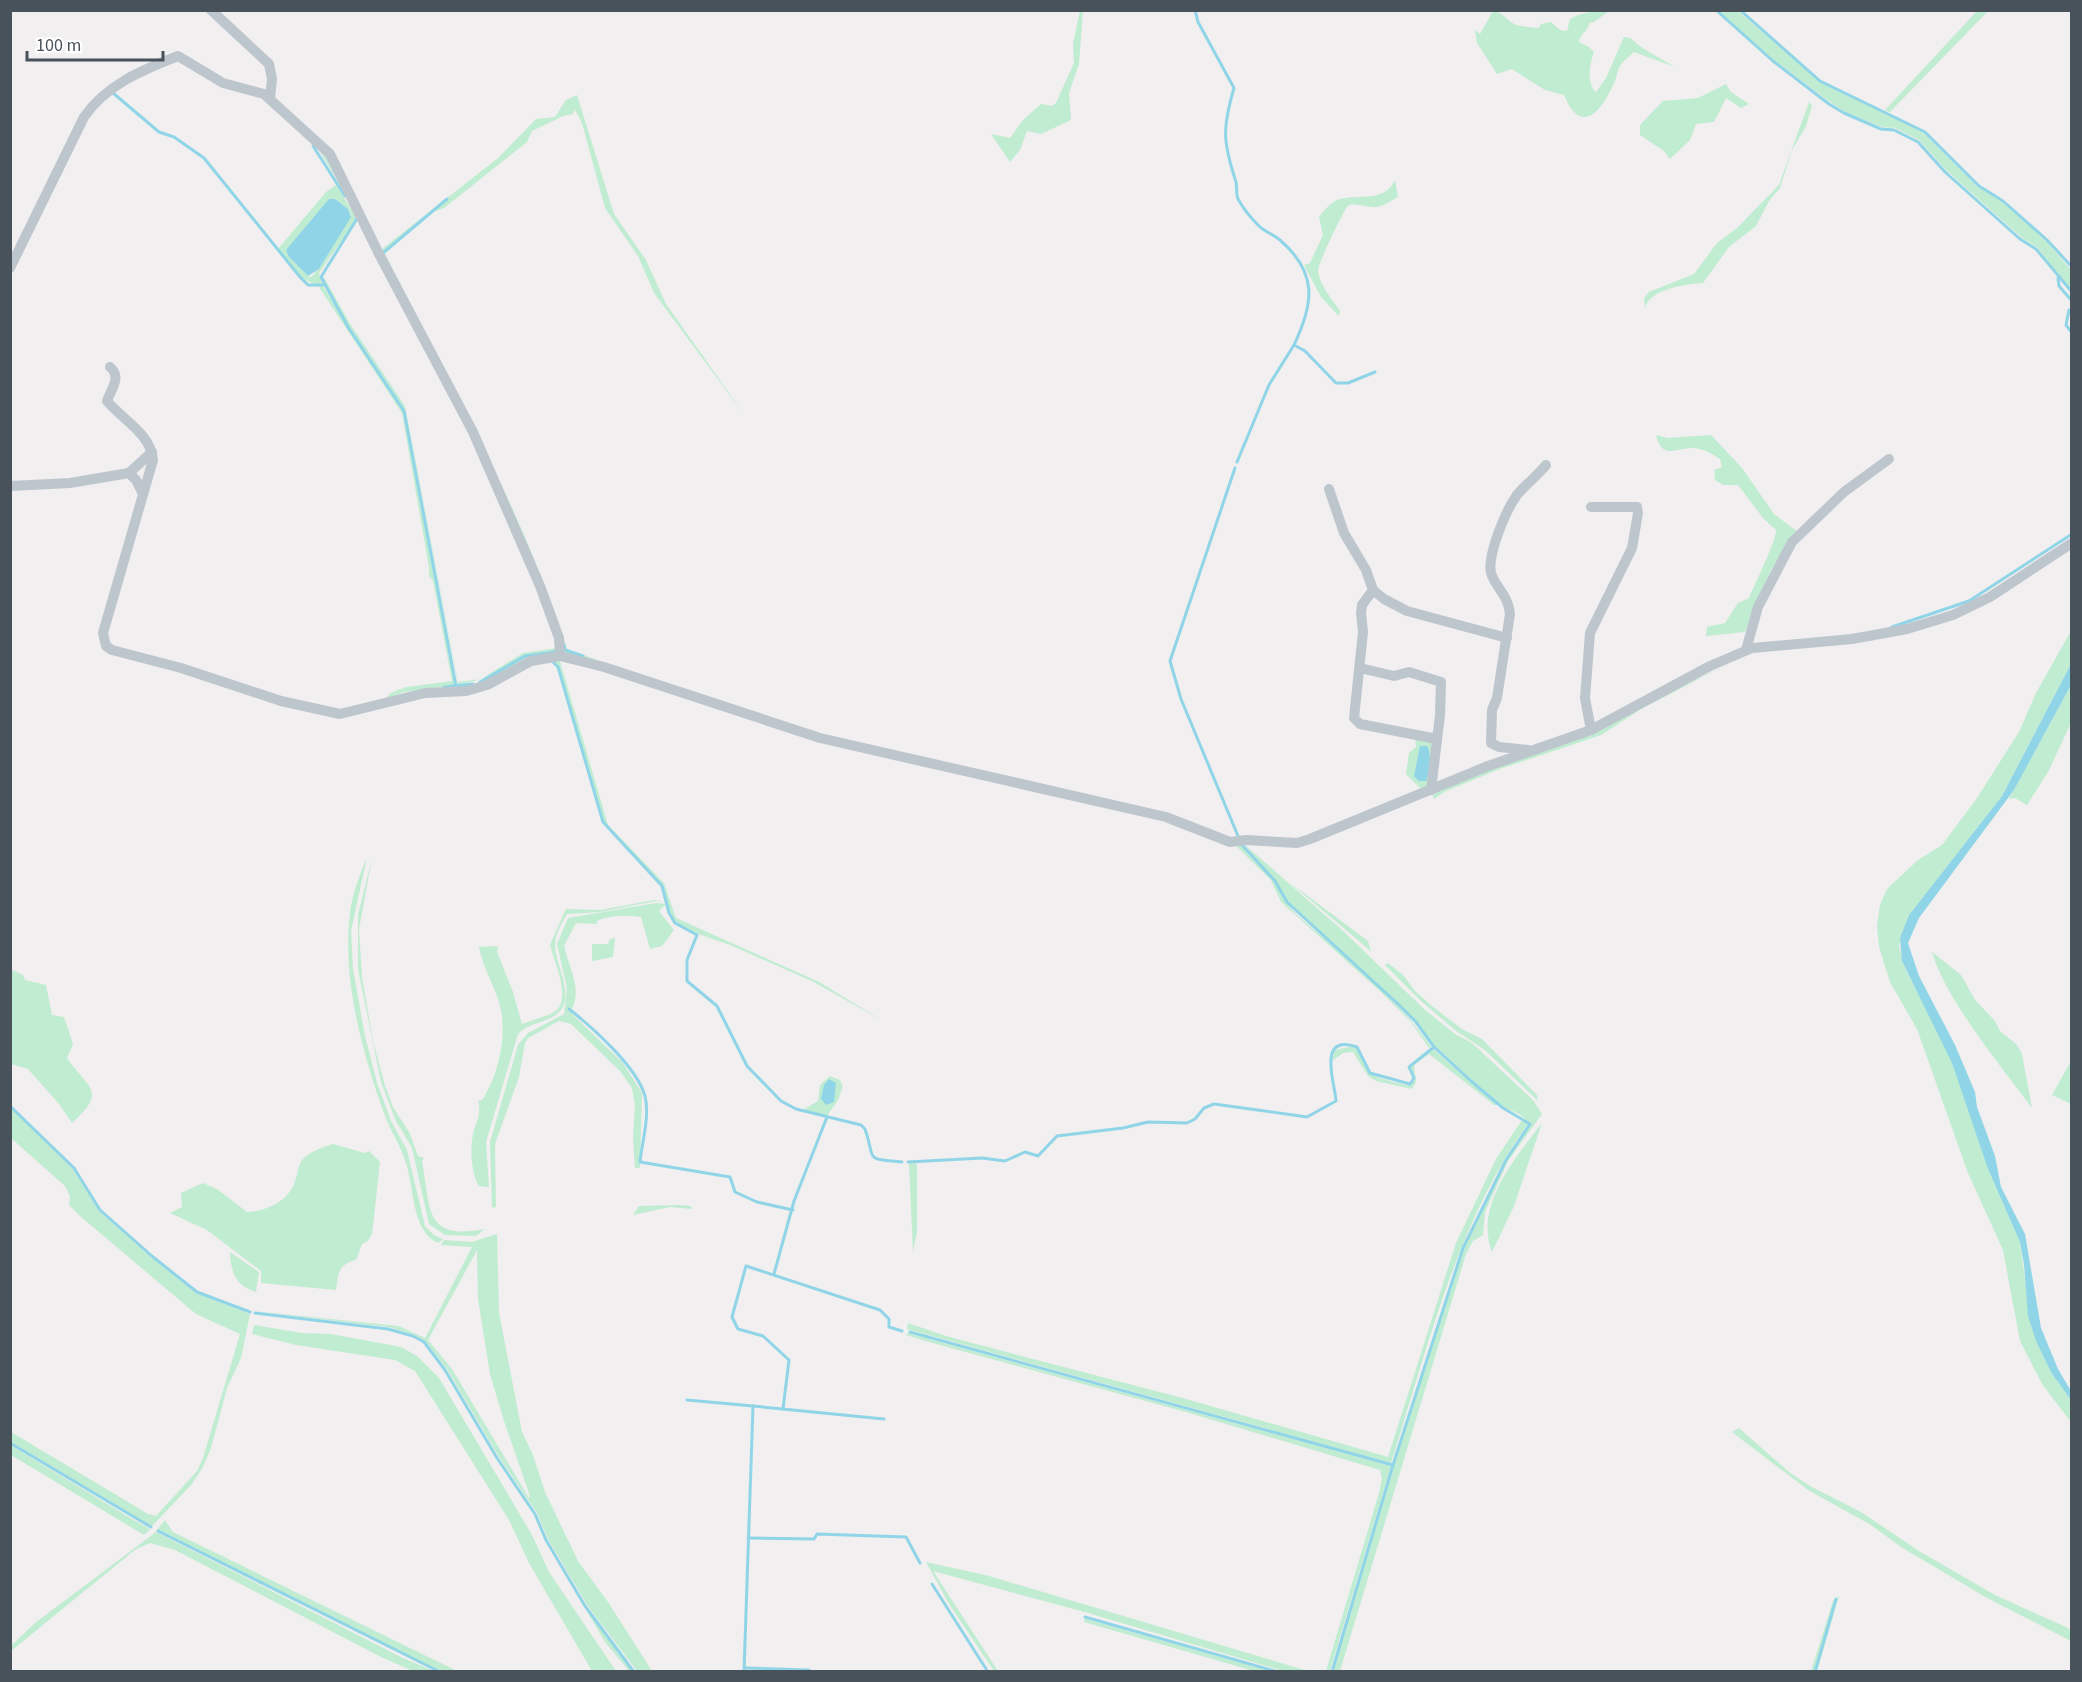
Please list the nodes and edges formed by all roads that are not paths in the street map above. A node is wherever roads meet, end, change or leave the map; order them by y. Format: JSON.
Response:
{"nodes":[{"id":1,"x":211,"y":10,"type":"edge"},
{"id":2,"x":270,"y":98,"type":"junction"},
{"id":3,"x":12,"y":262,"type":"edge"},
{"id":4,"x":110,"y":367,"type":"dead end"},
{"id":5,"x":152,"y":452,"type":"junction"},
{"id":6,"x":1889,"y":459,"type":"dead end"},
{"id":7,"x":1546,"y":465,"type":"dead end"},
{"id":8,"x":129,"y":473,"type":"junction"},
{"id":9,"x":10,"y":486,"type":"edge"},
{"id":10,"x":1329,"y":489,"type":"dead end"},
{"id":11,"x":143,"y":494,"type":"junction"},
{"id":12,"x":1591,"y":507,"type":"dead end"},
{"id":13,"x":2072,"y":543,"type":"edge"},
{"id":14,"x":1373,"y":590,"type":"junction"},
{"id":15,"x":1507,"y":638,"type":"junction"},
{"id":16,"x":1746,"y":650,"type":"junction"},
{"id":17,"x":560,"y":656,"type":"junction"},
{"id":18,"x":1360,"y":668,"type":"junction"},
{"id":19,"x":1591,"y":730,"type":"junction"},
{"id":20,"x":1437,"y":739,"type":"junction"},
{"id":21,"x":1531,"y":751,"type":"junction"},
{"id":22,"x":1431,"y":790,"type":"junction"}],
"edges":[{"from":1,"to":2,"type":"street"},
{"from":2,"to":3,"type":"street"},
{"from":2,"to":17,"type":"street"},
{"from":4,"to":5,"type":"street"},
{"from":5,"to":8,"type":"street"},
{"from":5,"to":11,"type":"street"},
{"from":6,"to":16,"type":"street"},
{"from":7,"to":15,"type":"street"},
{"from":8,"to":9,"type":"street"},
{"from":8,"to":11,"type":"street"},
{"from":10,"to":14,"type":"street"},
{"from":11,"to":17,"type":"street"},
{"from":12,"to":19,"type":"street"},
{"from":13,"to":16,"type":"street"},
{"from":14,"to":15,"type":"street"},
{"from":14,"to":18,"type":"street"},
{"from":15,"to":21,"type":"street"},
{"from":16,"to":19,"type":"street"},
{"from":17,"to":22,"type":"street"},
{"from":18,"to":20,"type":"street"},
{"from":18,"to":20,"type":"street"},
{"from":19,"to":21,"type":"street"},
{"from":20,"to":22,"type":"street"},
{"from":21,"to":22,"type":"street"}]}
